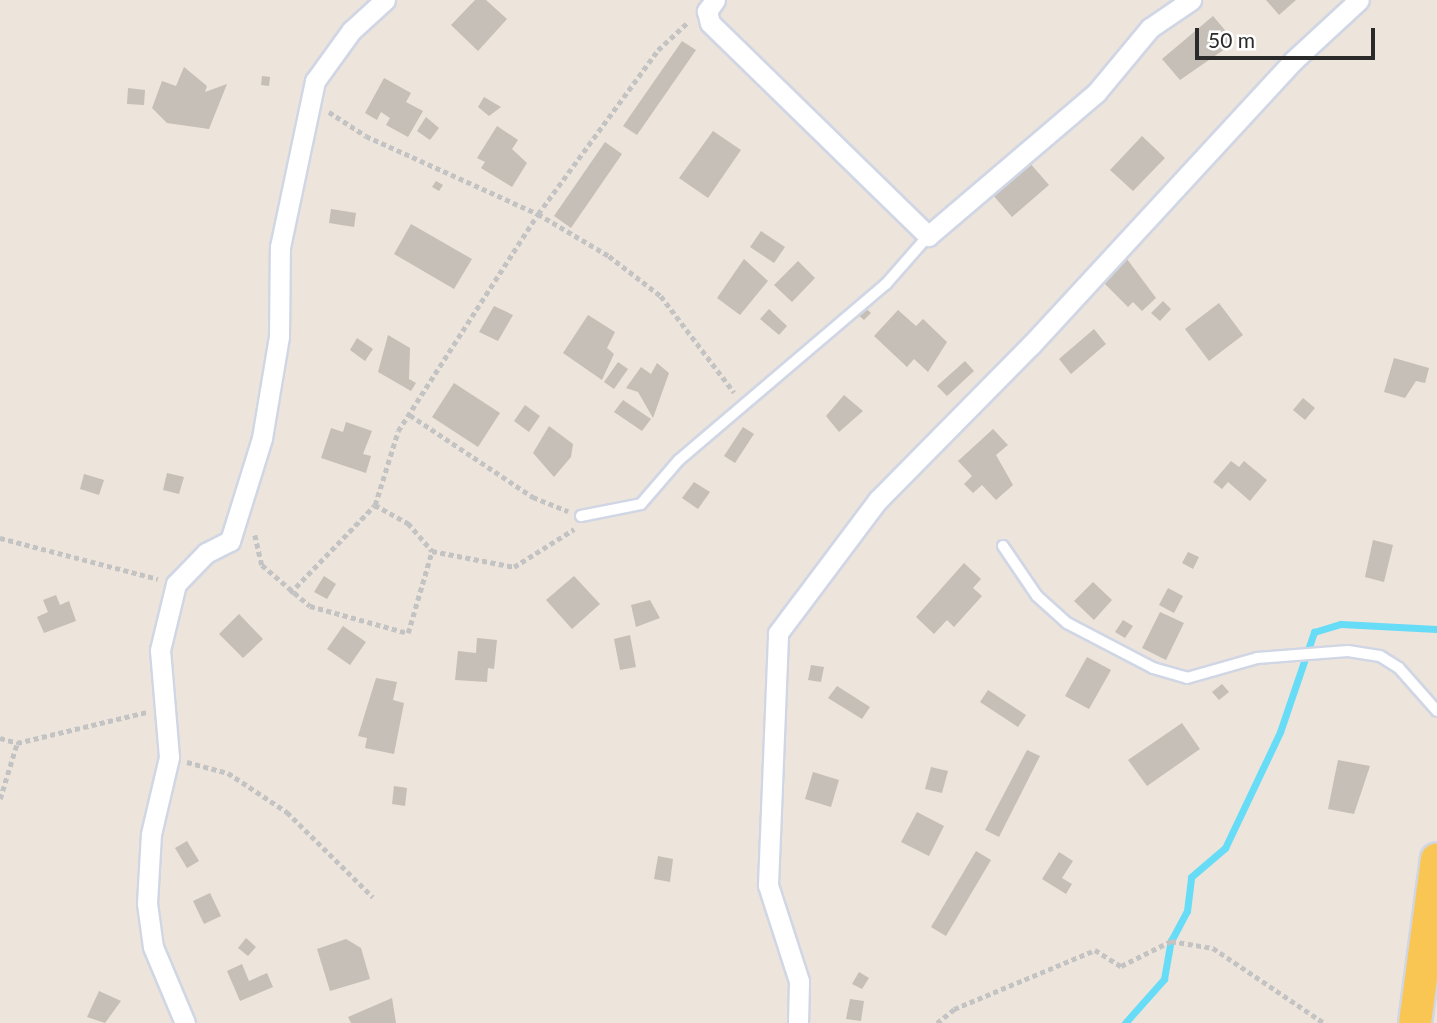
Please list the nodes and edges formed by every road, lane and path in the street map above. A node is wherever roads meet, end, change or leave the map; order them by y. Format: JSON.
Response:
{"nodes":[{"id":1,"x":385,"y":0,"type":"edge"},
{"id":2,"x":1191,"y":0,"type":"edge"},
{"id":3,"x":1359,"y":0,"type":"edge"},
{"id":4,"x":711,"y":6,"type":"edge"},
{"id":5,"x":309,"y":100,"type":"junction"},
{"id":6,"x":538,"y":214,"type":"junction"},
{"id":7,"x":928,"y":236,"type":"junction"},
{"id":8,"x":744,"y":403,"type":"junction"},
{"id":9,"x":410,"y":415,"type":"junction"},
{"id":10,"x":375,"y":505,"type":"junction"},
{"id":11,"x":243,"y":506,"type":"junction"},
{"id":12,"x":581,"y":516,"type":"junction"},
{"id":13,"x":0,"y":538,"type":"edge"},
{"id":14,"x":1003,"y":546,"type":"dead end"},
{"id":15,"x":432,"y":551,"type":"junction"},
{"id":16,"x":176,"y":584,"type":"junction"},
{"id":17,"x":290,"y":593,"type":"junction"},
{"id":18,"x":164,"y":708,"type":"junction"},
{"id":19,"x":1437,"y":711,"type":"edge"},
{"id":20,"x":0,"y":738,"type":"edge"},
{"id":21,"x":17,"y":743,"type":"junction"},
{"id":22,"x":169,"y":757,"type":"junction"},
{"id":23,"x":0,"y":799,"type":"edge"},
{"id":24,"x":1437,"y":859,"type":"edge"},
{"id":25,"x":373,"y":897,"type":"dead end"},
{"id":26,"x":185,"y":1023,"type":"edge"},
{"id":27,"x":798,"y":1023,"type":"edge"},
{"id":28,"x":937,"y":1023,"type":"edge"},
{"id":29,"x":1324,"y":1023,"type":"edge"},
{"id":30,"x":1415,"y":1023,"type":"edge"}],
"edges":[{"from":1,"to":5,"type":"street"},
{"from":2,"to":7,"type":"street"},
{"from":3,"to":27,"type":"street"},
{"from":4,"to":6,"type":"path"},
{"from":4,"to":7,"type":"street"},
{"from":5,"to":6,"type":"path"},
{"from":5,"to":11,"type":"street"},
{"from":6,"to":8,"type":"path"},
{"from":6,"to":9,"type":"path"},
{"from":7,"to":8,"type":"lane"},
{"from":8,"to":12,"type":"lane"},
{"from":9,"to":10,"type":"path"},
{"from":9,"to":12,"type":"path"},
{"from":10,"to":15,"type":"path"},
{"from":10,"to":17,"type":"path"},
{"from":11,"to":16,"type":"street"},
{"from":11,"to":17,"type":"path"},
{"from":12,"to":15,"type":"path"},
{"from":13,"to":16,"type":"path"},
{"from":14,"to":19,"type":"lane"},
{"from":15,"to":17,"type":"path"},
{"from":16,"to":18,"type":"street"},
{"from":18,"to":21,"type":"path"},
{"from":18,"to":22,"type":"street"},
{"from":20,"to":21,"type":"path"},
{"from":21,"to":23,"type":"path"},
{"from":22,"to":25,"type":"path"},
{"from":22,"to":26,"type":"street"},
{"from":24,"to":30,"type":"main road"},
{"from":28,"to":29,"type":"path"}]}
